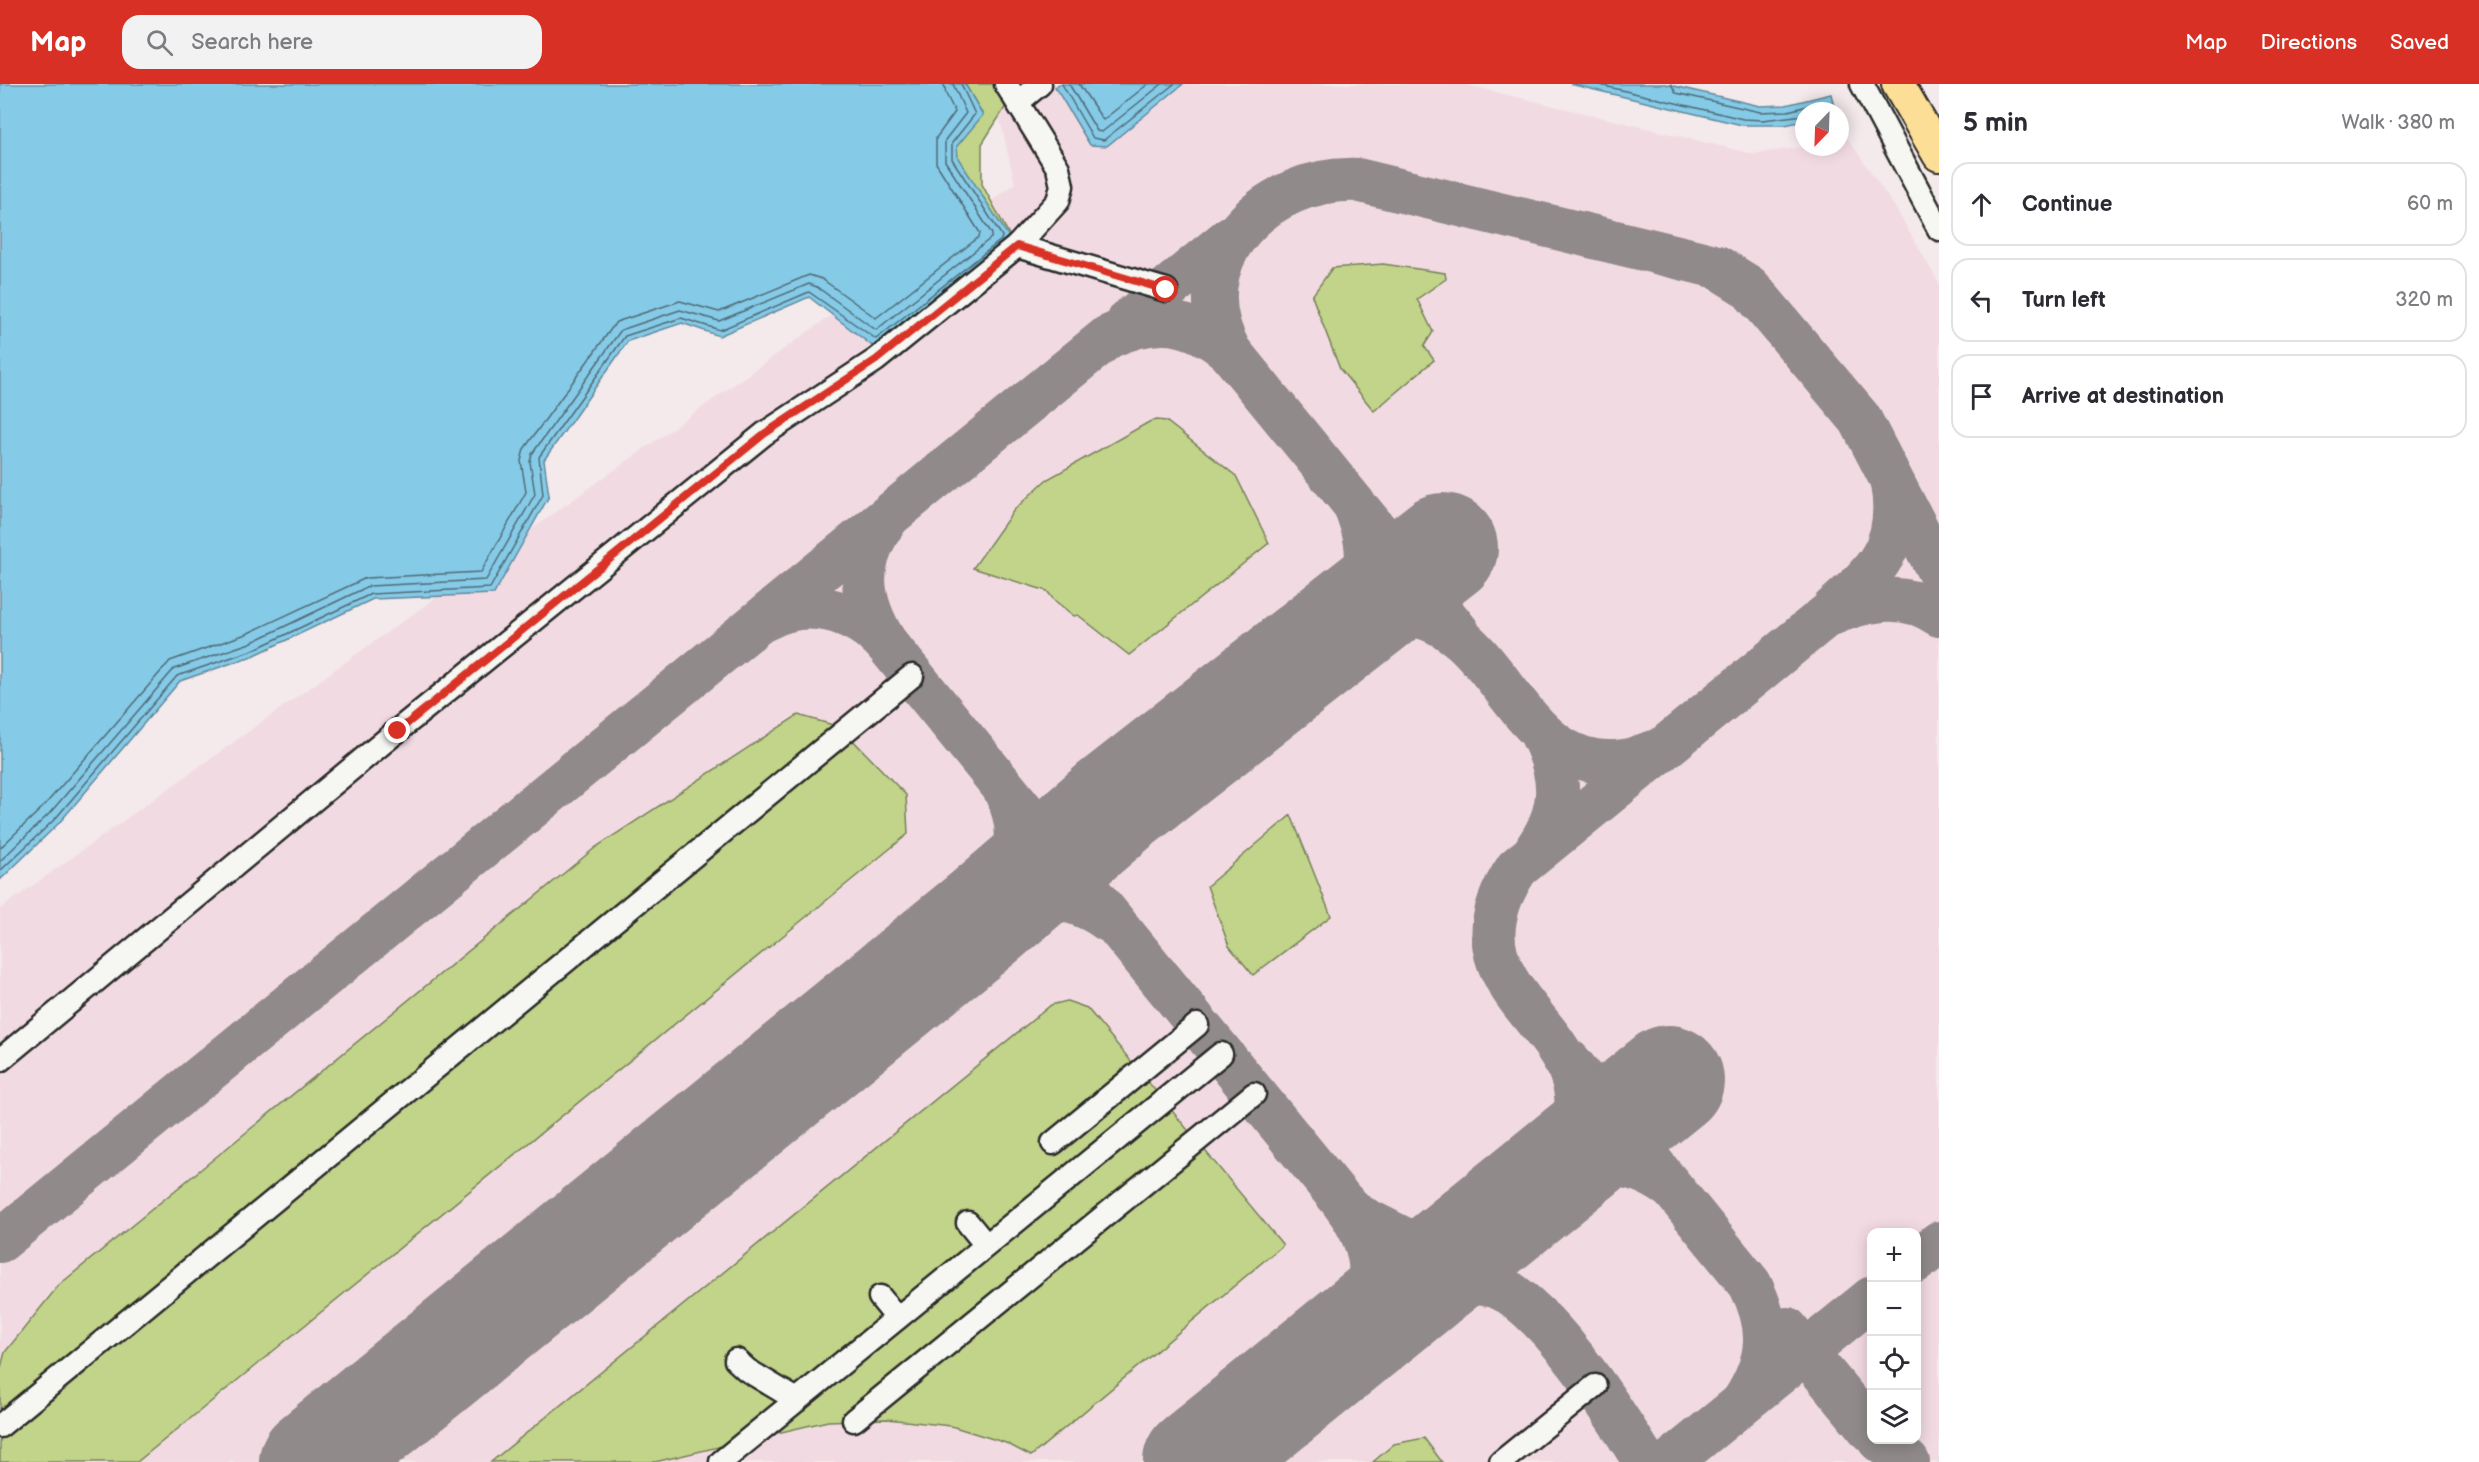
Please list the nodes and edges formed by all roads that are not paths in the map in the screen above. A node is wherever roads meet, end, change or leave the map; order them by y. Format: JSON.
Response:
{"nodes":[{"id":1,"x":1040,"y":84,"type":"edge"},
{"id":2,"x":1862,"y":84,"type":"edge"},
{"id":3,"x":1898,"y":84,"type":"edge"},
{"id":4,"x":1905,"y":84,"type":"edge"},
{"id":5,"x":1012,"y":93,"type":"edge"},
{"id":6,"x":1920,"y":119,"type":"junction"},
{"id":7,"x":1939,"y":155,"type":"edge"},
{"id":8,"x":1939,"y":229,"type":"edge"},
{"id":9,"x":1017,"y":246,"type":"junction"},
{"id":10,"x":1166,"y":290,"type":"dead end"},
{"id":11,"x":912,"y":676,"type":"dead end"},
{"id":12,"x":1197,"y":1025,"type":"dead end"},
{"id":13,"x":1221,"y":1054,"type":"dead end"},
{"id":14,"x":0,"y":1060,"type":"edge"},
{"id":15,"x":1254,"y":1094,"type":"dead end"},
{"id":16,"x":1053,"y":1143,"type":"dead end"},
{"id":17,"x":968,"y":1223,"type":"dead end"},
{"id":18,"x":986,"y":1245,"type":"junction"},
{"id":19,"x":880,"y":1297,"type":"dead end"},
{"id":20,"x":897,"y":1318,"type":"junction"},
{"id":21,"x":736,"y":1360,"type":"dead end"},
{"id":22,"x":1595,"y":1386,"type":"dead end"},
{"id":23,"x":796,"y":1400,"type":"junction"},
{"id":24,"x":854,"y":1420,"type":"dead end"},
{"id":25,"x":0,"y":1426,"type":"edge"},
{"id":26,"x":721,"y":1462,"type":"edge"},
{"id":27,"x":1501,"y":1462,"type":"edge"}],
"edges":[{"from":1,"to":5,"type":"street"},
{"from":2,"to":8,"type":"street"},
{"from":3,"to":6,"type":"highway"},
{"from":4,"to":6,"type":"highway"},
{"from":5,"to":9,"type":"street"},
{"from":6,"to":7,"type":"highway"},
{"from":9,"to":10,"type":"street"},
{"from":9,"to":14,"type":"street"},
{"from":11,"to":25,"type":"street"},
{"from":12,"to":16,"type":"street"},
{"from":13,"to":18,"type":"street"},
{"from":15,"to":24,"type":"street"},
{"from":17,"to":18,"type":"street"},
{"from":18,"to":20,"type":"street"},
{"from":19,"to":20,"type":"street"},
{"from":20,"to":23,"type":"street"},
{"from":21,"to":23,"type":"street"},
{"from":22,"to":27,"type":"street"},
{"from":23,"to":26,"type":"street"}]}
